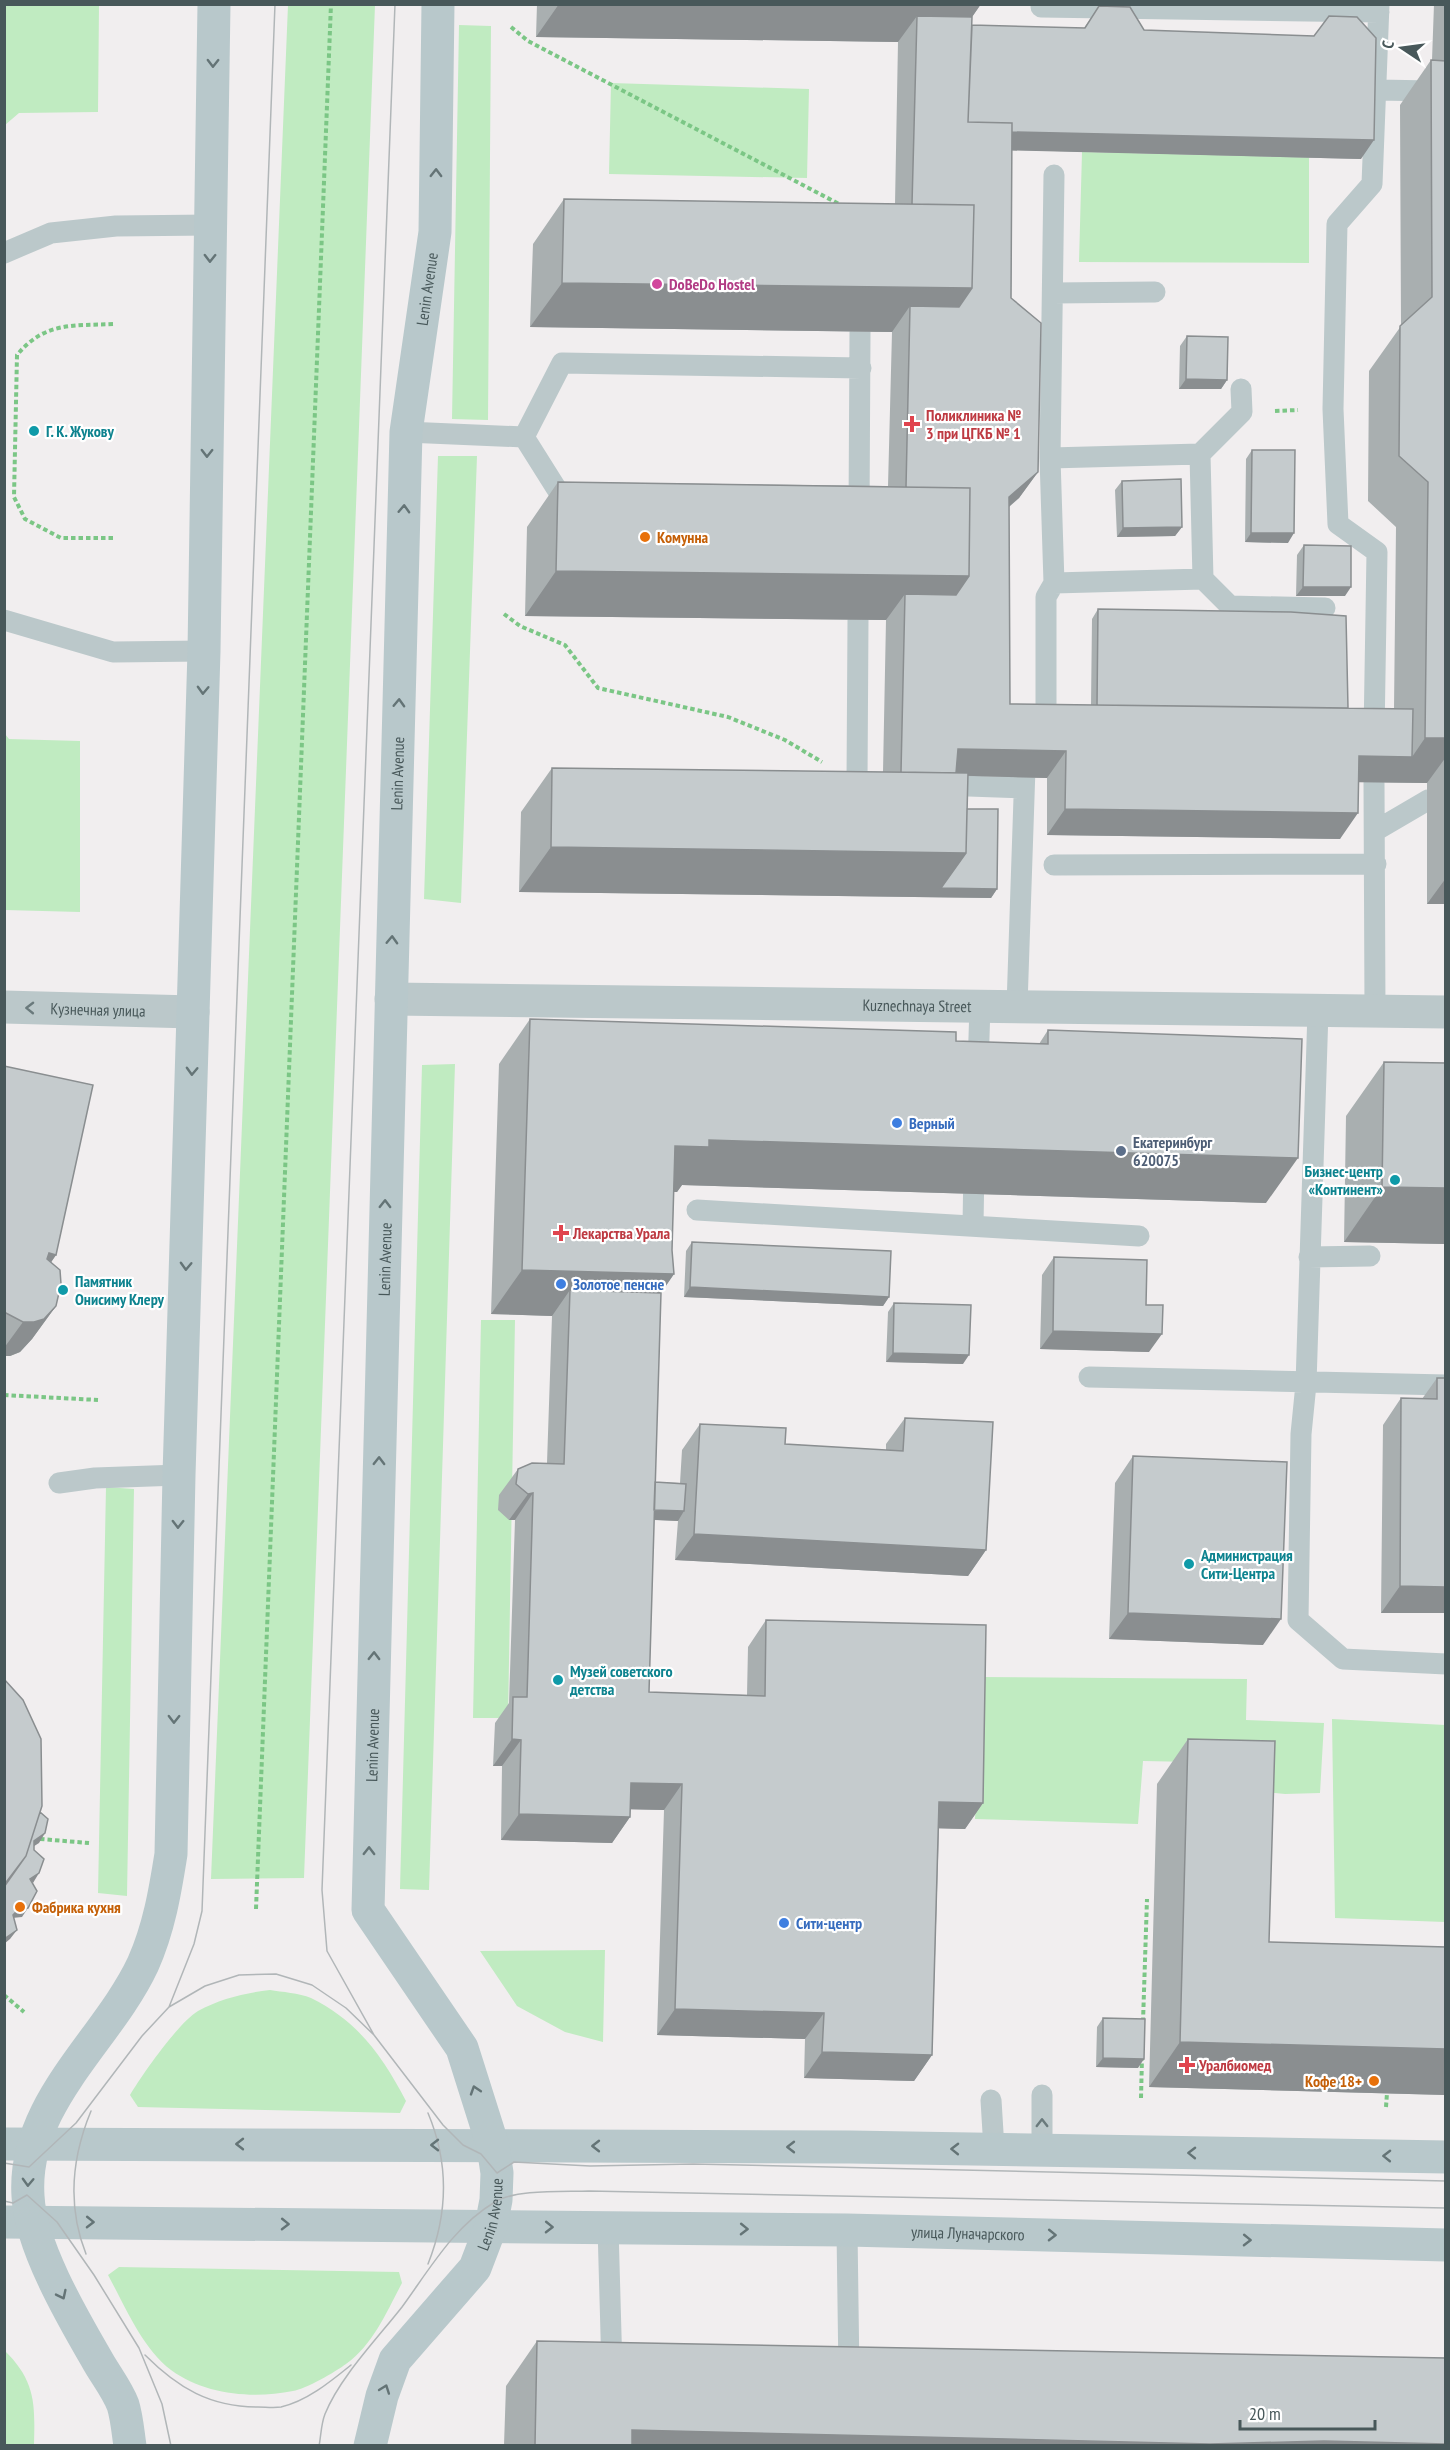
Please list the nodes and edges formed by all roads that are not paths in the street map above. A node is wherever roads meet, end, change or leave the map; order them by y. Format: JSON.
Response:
{"nodes":[{"id":1,"x":214,"y":4,"type":"edge"},
{"id":2,"x":438,"y":4,"type":"edge"},
{"id":3,"x":1041,"y":4,"type":"edge"},
{"id":4,"x":1379,"y":8,"type":"edge"},
{"id":5,"x":1378,"y":90,"type":"junction"},
{"id":6,"x":1432,"y":91,"type":"edge"},
{"id":7,"x":1054,"y":175,"type":"dead end"},
{"id":8,"x":210,"y":225,"type":"junction"},
{"id":9,"x":4,"y":254,"type":"edge"},
{"id":10,"x":1155,"y":292,"type":"dead end"},
{"id":11,"x":1053,"y":293,"type":"junction"},
{"id":12,"x":860,"y":332,"type":"edge"},
{"id":13,"x":861,"y":368,"type":"junction"},
{"id":14,"x":1241,"y":389,"type":"dead end"},
{"id":15,"x":406,"y":432,"type":"junction"},
{"id":16,"x":524,"y":437,"type":"junction"},
{"id":17,"x":1200,"y":454,"type":"junction"},
{"id":18,"x":1050,"y":458,"type":"junction"},
{"id":19,"x":598,"y":500,"type":"edge"},
{"id":20,"x":835,"y":502,"type":"edge"},
{"id":21,"x":859,"y":503,"type":"junction"},
{"id":22,"x":858,"y":531,"type":"edge"},
{"id":23,"x":1203,"y":579,"type":"junction"},
{"id":24,"x":1054,"y":583,"type":"junction"},
{"id":25,"x":1325,"y":608,"type":"dead end"},
{"id":26,"x":4,"y":620,"type":"edge"},
{"id":27,"x":858,"y":620,"type":"edge"},
{"id":28,"x":204,"y":651,"type":"junction"},
{"id":29,"x":1374,"y":735,"type":"edge"},
{"id":30,"x":892,"y":783,"type":"edge"},
{"id":31,"x":1374,"y":783,"type":"edge"},
{"id":32,"x":916,"y":784,"type":"edge"},
{"id":33,"x":1023,"y":788,"type":"junction"},
{"id":34,"x":1428,"y":800,"type":"dead end"},
{"id":35,"x":1375,"y":831,"type":"junction"},
{"id":36,"x":1376,"y":864,"type":"junction"},
{"id":37,"x":1054,"y":865,"type":"dead end"},
{"id":38,"x":391,"y":999,"type":"junction"},
{"id":39,"x":980,"y":1006,"type":"junction"},
{"id":40,"x":1017,"y":1006,"type":"junction"},
{"id":41,"x":4,"y":1007,"type":"edge"},
{"id":42,"x":1318,"y":1011,"type":"junction"},
{"id":43,"x":1375,"y":1011,"type":"junction"},
{"id":44,"x":193,"y":1012,"type":"junction"},
{"id":45,"x":1446,"y":1012,"type":"edge"},
{"id":46,"x":977,"y":1088,"type":"edge"},
{"id":47,"x":975,"y":1147,"type":"edge"},
{"id":48,"x":697,"y":1210,"type":"dead end"},
{"id":49,"x":973,"y":1225,"type":"junction"},
{"id":50,"x":1138,"y":1236,"type":"dead end"},
{"id":51,"x":1370,"y":1256,"type":"dead end"},
{"id":52,"x":1309,"y":1257,"type":"junction"},
{"id":53,"x":1089,"y":1377,"type":"dead end"},
{"id":54,"x":1306,"y":1384,"type":"junction"},
{"id":55,"x":1446,"y":1385,"type":"edge"},
{"id":56,"x":179,"y":1475,"type":"junction"},
{"id":57,"x":59,"y":1483,"type":"dead end"},
{"id":58,"x":1446,"y":1664,"type":"edge"},
{"id":59,"x":1042,"y":2095,"type":"dead end"},
{"id":60,"x":992,"y":2100,"type":"dead end"},
{"id":61,"x":19,"y":2143,"type":"edge"},
{"id":62,"x":493,"y":2146,"type":"junction"},
{"id":63,"x":994,"y":2149,"type":"junction"},
{"id":64,"x":1042,"y":2150,"type":"junction"},
{"id":65,"x":1446,"y":2157,"type":"edge"},
{"id":66,"x":18,"y":2222,"type":"edge"},
{"id":67,"x":491,"y":2226,"type":"junction"},
{"id":68,"x":609,"y":2228,"type":"junction"},
{"id":69,"x":847,"y":2230,"type":"junction"},
{"id":70,"x":1446,"y":2245,"type":"edge"},
{"id":71,"x":612,"y":2388,"type":"edge"},
{"id":72,"x":849,"y":2390,"type":"edge"},
{"id":73,"x":130,"y":2445,"type":"edge"},
{"id":74,"x":370,"y":2445,"type":"edge"}],
"edges":[{"from":1,"to":8,"type":"main road","one_way":true},
{"from":15,"to":2,"type":"main road","name":"Lenin Avenue","one_way":true},
{"from":3,"to":4,"type":"lane"},
{"from":4,"to":5,"type":"lane"},
{"from":5,"to":6,"type":"lane"},
{"from":5,"to":29,"type":"lane"},
{"from":7,"to":11,"type":"lane"},
{"from":8,"to":9,"type":"lane"},
{"from":8,"to":28,"type":"main road","one_way":true},
{"from":10,"to":11,"type":"lane"},
{"from":11,"to":18,"type":"lane"},
{"from":12,"to":13,"type":"lane"},
{"from":13,"to":16,"type":"lane"},
{"from":13,"to":21,"type":"lane"},
{"from":14,"to":17,"type":"lane"},
{"from":15,"to":16,"type":"lane"},
{"from":38,"to":15,"type":"main road","name":"Lenin Avenue","one_way":true},
{"from":16,"to":19,"type":"lane"},
{"from":17,"to":18,"type":"lane"},
{"from":17,"to":23,"type":"lane"},
{"from":18,"to":24,"type":"lane"},
{"from":20,"to":21,"type":"lane"},
{"from":21,"to":22,"type":"lane"},
{"from":23,"to":24,"type":"lane"},
{"from":23,"to":25,"type":"lane"},
{"from":24,"to":33,"type":"lane"},
{"from":26,"to":28,"type":"lane"},
{"from":27,"to":30,"type":"lane"},
{"from":28,"to":44,"type":"main road","one_way":true},
{"from":31,"to":35,"type":"lane"},
{"from":32,"to":33,"type":"lane"},
{"from":33,"to":40,"type":"lane"},
{"from":34,"to":35,"type":"lane"},
{"from":35,"to":36,"type":"lane"},
{"from":36,"to":37,"type":"lane"},
{"from":36,"to":43,"type":"lane"},
{"from":38,"to":39,"type":"street","name":"Kuznechnaya Street"},
{"from":62,"to":38,"type":"main road","name":"Lenin Avenue","one_way":true},
{"from":39,"to":40,"type":"street","name":"Kuznechnaya Street"},
{"from":39,"to":46,"type":"lane"},
{"from":40,"to":42,"type":"street","name":"Kuznechnaya Street"},
{"from":44,"to":41,"type":"street","name":"Кузнечная улица","one_way":true},
{"from":42,"to":43,"type":"street","name":"Kuznechnaya Street"},
{"from":42,"to":52,"type":"lane"},
{"from":43,"to":45,"type":"street","name":"Kuznechnaya Street"},
{"from":44,"to":56,"type":"main road","one_way":true},
{"from":47,"to":49,"type":"lane"},
{"from":48,"to":49,"type":"lane"},
{"from":49,"to":50,"type":"lane"},
{"from":51,"to":52,"type":"lane"},
{"from":52,"to":54,"type":"lane"},
{"from":53,"to":54,"type":"lane"},
{"from":54,"to":55,"type":"lane"},
{"from":54,"to":58,"type":"lane"},
{"from":56,"to":57,"type":"lane"},
{"from":56,"to":61,"type":"main road","one_way":true},
{"from":64,"to":59,"type":"lane","one_way":true},
{"from":60,"to":63,"type":"lane"},
{"from":62,"to":61,"type":"main road","one_way":true},
{"from":61,"to":66,"type":"main road","one_way":true},
{"from":63,"to":62,"type":"main road","one_way":true},
{"from":62,"to":67,"type":"main road","name":"Lenin Avenue"},
{"from":63,"to":64,"type":"main road"},
{"from":65,"to":64,"type":"main road","one_way":true},
{"from":66,"to":67,"type":"main road","name":"улица Луначарского","one_way":true},
{"from":66,"to":73,"type":"main road","one_way":true},
{"from":67,"to":68,"type":"main road","name":"улица Луначарского","one_way":true},
{"from":74,"to":67,"type":"main road","name":"Lenin Avenue","one_way":true},
{"from":68,"to":69,"type":"main road","name":"улица Луначарского","one_way":true},
{"from":68,"to":71,"type":"lane"},
{"from":69,"to":70,"type":"main road","name":"улица Луначарского","one_way":true},
{"from":69,"to":72,"type":"lane"}]}
